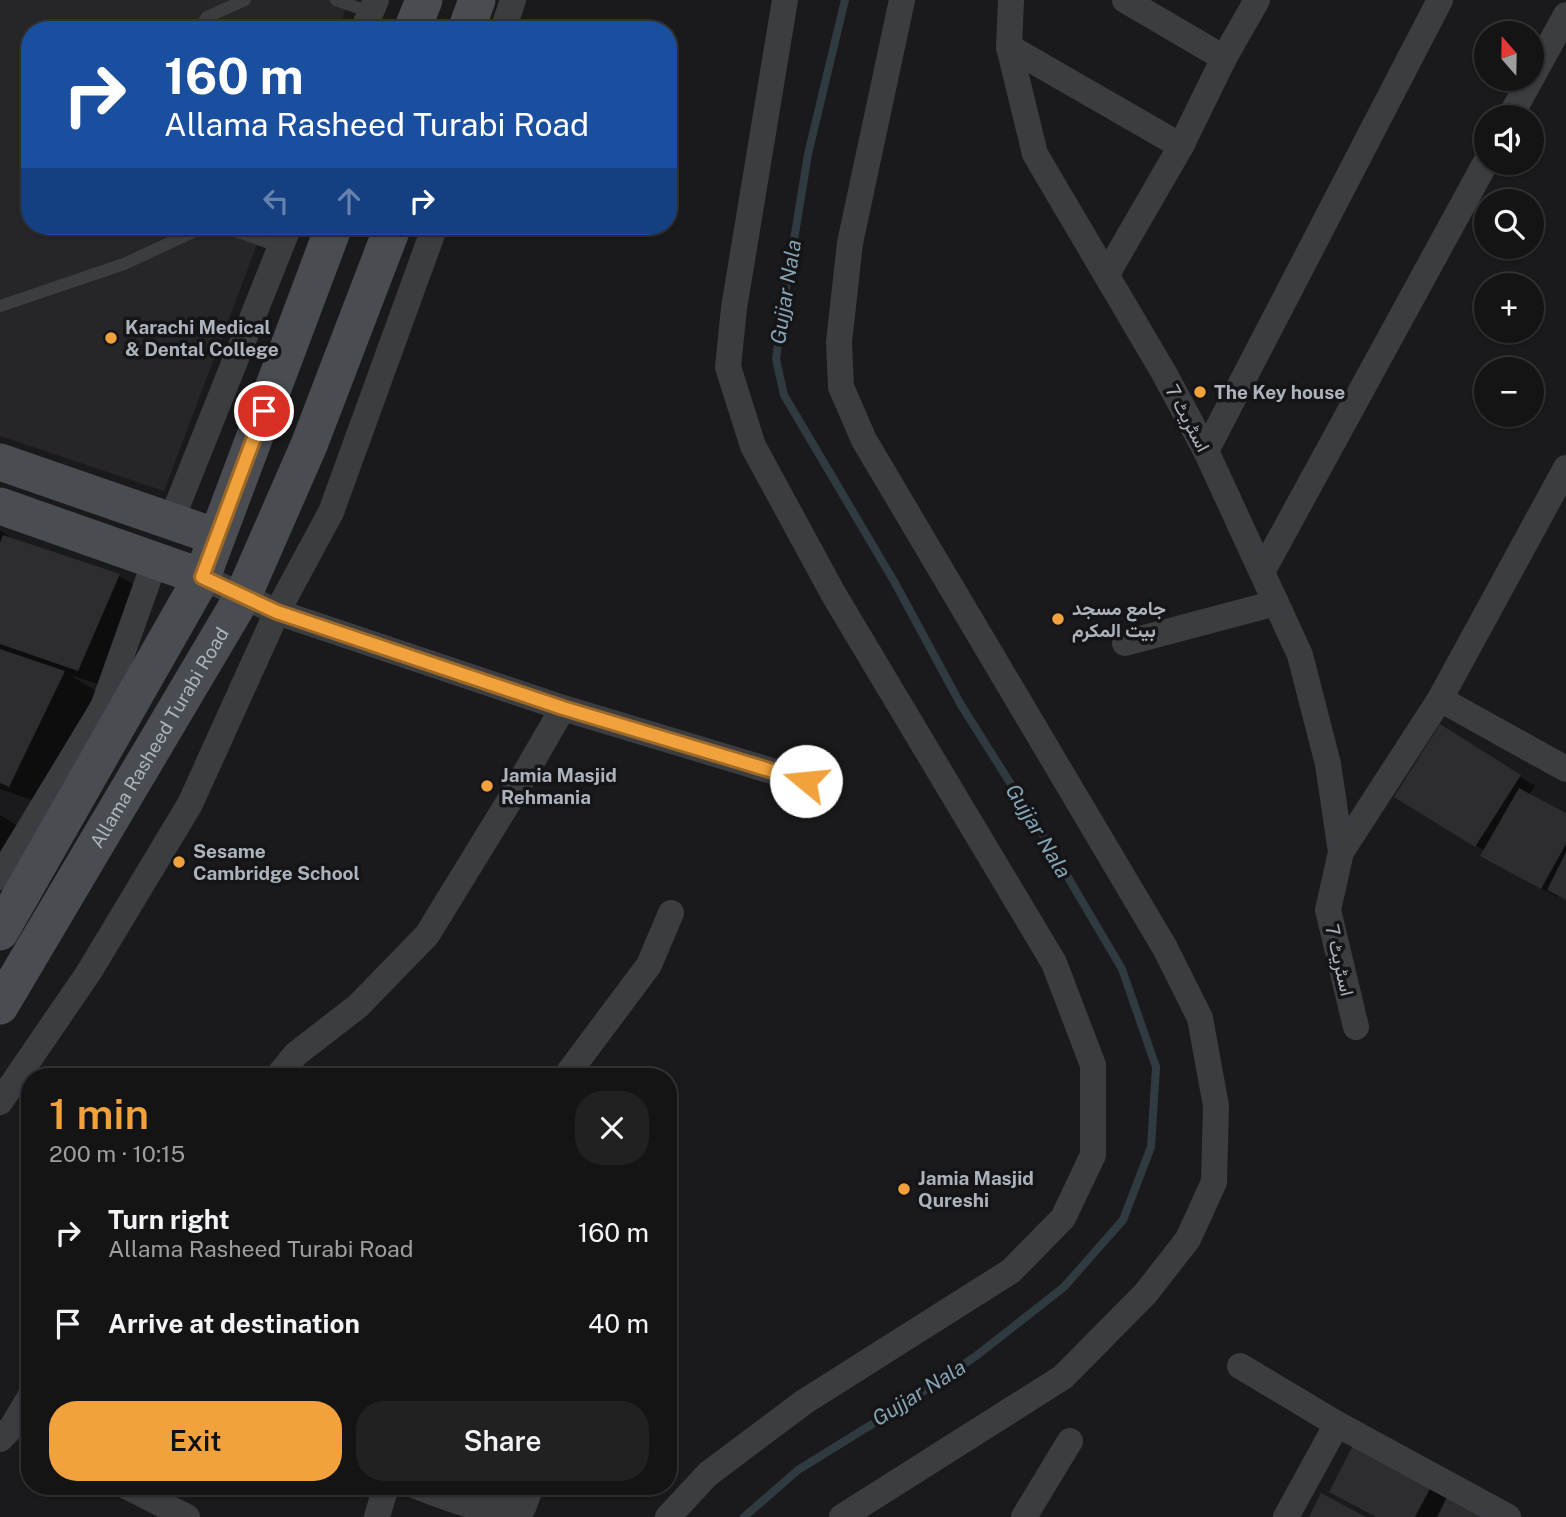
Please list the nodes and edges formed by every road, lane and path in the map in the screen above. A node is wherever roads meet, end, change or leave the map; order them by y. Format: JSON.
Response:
{"nodes":[{"id":1,"x":245,"y":0,"type":"edge"},
{"id":2,"x":336,"y":0,"type":"edge"},
{"id":3,"x":424,"y":0,"type":"edge"},
{"id":4,"x":477,"y":0,"type":"edge"},
{"id":5,"x":513,"y":0,"type":"edge"},
{"id":6,"x":785,"y":0,"type":"edge"},
{"id":7,"x":902,"y":0,"type":"edge"},
{"id":8,"x":1011,"y":0,"type":"edge"},
{"id":9,"x":1125,"y":0,"type":"edge"},
{"id":10,"x":1257,"y":0,"type":"edge"},
{"id":11,"x":1440,"y":0,"type":"edge"},
{"id":12,"x":370,"y":14,"type":"edge"},
{"id":13,"x":1566,"y":15,"type":"edge"},
{"id":14,"x":204,"y":21,"type":"edge"},
{"id":15,"x":416,"y":21,"type":"edge"},
{"id":16,"x":469,"y":21,"type":"edge"},
{"id":17,"x":506,"y":21,"type":"edge"},
{"id":18,"x":1009,"y":47,"type":"junction"},
{"id":19,"x":1224,"y":58,"type":"junction"},
{"id":20,"x":1517,"y":105,"type":"edge"},
{"id":21,"x":1181,"y":146,"type":"junction"},
{"id":22,"x":1479,"y":175,"type":"edge"},
{"id":23,"x":187,"y":235,"type":"edge"},
{"id":24,"x":331,"y":235,"type":"edge"},
{"id":25,"x":390,"y":235,"type":"edge"},
{"id":26,"x":432,"y":235,"type":"edge"},
{"id":27,"x":285,"y":236,"type":"edge"},
{"id":28,"x":1107,"y":274,"type":"junction"},
{"id":29,"x":0,"y":306,"type":"edge"},
{"id":30,"x":1206,"y":451,"type":"junction"},
{"id":31,"x":0,"y":462,"type":"edge"},
{"id":32,"x":1566,"y":468,"type":"edge"},
{"id":33,"x":0,"y":506,"type":"edge"},
{"id":34,"x":171,"y":521,"type":"junction"},
{"id":35,"x":217,"y":537,"type":"junction"},
{"id":36,"x":155,"y":561,"type":"junction"},
{"id":37,"x":1262,"y":572,"type":"junction"},
{"id":38,"x":202,"y":577,"type":"junction"},
{"id":39,"x":243,"y":596,"type":"junction"},
{"id":40,"x":1276,"y":603,"type":"junction"},
{"id":41,"x":277,"y":612,"type":"junction"},
{"id":42,"x":1125,"y":643,"type":"dead end"},
{"id":43,"x":1440,"y":699,"type":"junction"},
{"id":44,"x":563,"y":708,"type":"junction"},
{"id":45,"x":1566,"y":769,"type":"edge"},
{"id":46,"x":806,"y":781,"type":"dead end"},
{"id":47,"x":1341,"y":852,"type":"junction"},
{"id":48,"x":0,"y":877,"type":"edge"},
{"id":49,"x":671,"y":913,"type":"dead end"},
{"id":50,"x":0,"y":932,"type":"edge"},
{"id":51,"x":0,"y":1006,"type":"edge"},
{"id":52,"x":1356,"y":1027,"type":"dead end"},
{"id":53,"x":23,"y":1068,"type":"edge"},
{"id":54,"x":285,"y":1068,"type":"edge"},
{"id":55,"x":572,"y":1068,"type":"edge"},
{"id":56,"x":21,"y":1071,"type":"edge"},
{"id":57,"x":0,"y":1102,"type":"edge"},
{"id":58,"x":1240,"y":1366,"type":"dead end"},
{"id":59,"x":21,"y":1418,"type":"edge"},
{"id":60,"x":1337,"y":1424,"type":"junction"},
{"id":61,"x":14,"y":1434,"type":"edge"},
{"id":62,"x":1070,"y":1441,"type":"dead end"},
{"id":63,"x":138,"y":1495,"type":"edge"},
{"id":64,"x":383,"y":1495,"type":"edge"},
{"id":65,"x":440,"y":1495,"type":"edge"},
{"id":66,"x":528,"y":1495,"type":"edge"},
{"id":67,"x":160,"y":1511,"type":"edge"},
{"id":68,"x":187,"y":1517,"type":"edge"},
{"id":69,"x":377,"y":1517,"type":"edge"},
{"id":70,"x":668,"y":1517,"type":"edge"},
{"id":71,"x":842,"y":1517,"type":"edge"},
{"id":72,"x":1024,"y":1517,"type":"edge"},
{"id":73,"x":1286,"y":1517,"type":"edge"},
{"id":74,"x":1508,"y":1517,"type":"edge"}],
"edges":[{"from":1,"to":14,"type":"lane"},
{"from":2,"to":12,"type":"lane"},
{"from":3,"to":15,"type":"main road"},
{"from":4,"to":16,"type":"main road"},
{"from":5,"to":17,"type":"street"},
{"from":6,"to":70,"type":"street"},
{"from":7,"to":71,"type":"street"},
{"from":8,"to":18,"type":"street","name":"اسٹریٹ 7"},
{"from":9,"to":19,"type":"street"},
{"from":10,"to":19,"type":"street"},
{"from":11,"to":30,"type":"street"},
{"from":13,"to":20,"type":"street"},
{"from":18,"to":21,"type":"street"},
{"from":18,"to":28,"type":"street","name":"اسٹریٹ 7"},
{"from":19,"to":21,"type":"street"},
{"from":21,"to":28,"type":"street"},
{"from":22,"to":37,"type":"street"},
{"from":23,"to":29,"type":"lane"},
{"from":24,"to":35,"type":"main road","name":"Allama Rasheed Turabi Road"},
{"from":25,"to":39,"type":"main road","name":"Allama Rasheed Turabi Road"},
{"from":26,"to":41,"type":"street"},
{"from":27,"to":34,"type":"street"},
{"from":28,"to":30,"type":"street","name":"اسٹریٹ 7"},
{"from":30,"to":37,"type":"street","name":"اسٹریٹ 7"},
{"from":31,"to":34,"type":"main road"},
{"from":32,"to":43,"type":"street","name":"اسٹریٹ 7"},
{"from":33,"to":36,"type":"main road"},
{"from":34,"to":35,"type":"main road"},
{"from":35,"to":38,"type":"main road","name":"Allama Rasheed Turabi Road"},
{"from":36,"to":38,"type":"main road"},
{"from":36,"to":48,"type":"street"},
{"from":37,"to":40,"type":"street","name":"اسٹریٹ 7"},
{"from":38,"to":39,"type":"street"},
{"from":38,"to":50,"type":"main road","name":"Allama Rasheed Turabi Road"},
{"from":39,"to":41,"type":"street"},
{"from":39,"to":51,"type":"main road","name":"Allama Rasheed Turabi Road"},
{"from":40,"to":42,"type":"street"},
{"from":40,"to":47,"type":"street","name":"اسٹریٹ 7"},
{"from":41,"to":44,"type":"street"},
{"from":41,"to":53,"type":"street"},
{"from":43,"to":45,"type":"street"},
{"from":43,"to":47,"type":"street","name":"اسٹریٹ 7"},
{"from":44,"to":46,"type":"street"},
{"from":44,"to":54,"type":"street"},
{"from":47,"to":52,"type":"street","name":"اسٹریٹ 7"},
{"from":49,"to":55,"type":"street"},
{"from":56,"to":57,"type":"street"},
{"from":58,"to":60,"type":"street"},
{"from":59,"to":61,"type":"street"},
{"from":60,"to":73,"type":"street"},
{"from":60,"to":74,"type":"street"},
{"from":62,"to":72,"type":"street"},
{"from":63,"to":67,"type":"street"},
{"from":64,"to":69,"type":"street"},
{"from":65,"to":66,"type":"street"},
{"from":67,"to":68,"type":"street"}]}
